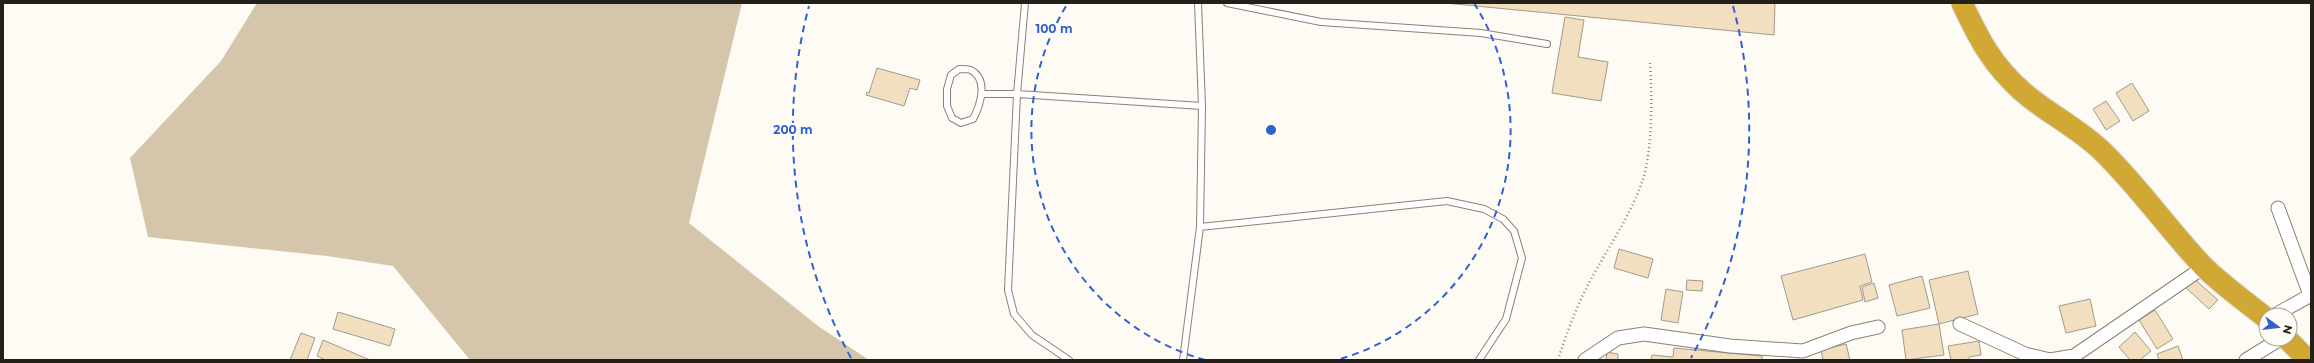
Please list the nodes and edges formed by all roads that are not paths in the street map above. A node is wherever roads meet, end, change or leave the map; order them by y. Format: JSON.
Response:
{"nodes":[{"id":1,"x":1025,"y":3,"type":"edge"},
{"id":2,"x":1198,"y":3,"type":"edge"},
{"id":3,"x":1227,"y":3,"type":"edge"},
{"id":4,"x":1962,"y":3,"type":"edge"},
{"id":5,"x":1547,"y":44,"type":"dead end"},
{"id":6,"x":982,"y":94,"type":"junction"},
{"id":7,"x":1017,"y":94,"type":"junction"},
{"id":8,"x":1202,"y":106,"type":"junction"},
{"id":9,"x":2278,"y":208,"type":"dead end"},
{"id":10,"x":1200,"y":228,"type":"junction"},
{"id":11,"x":2204,"y":267,"type":"junction"},
{"id":12,"x":2311,"y":295,"type":"edge"},
{"id":13,"x":2289,"y":307,"type":"edge"},
{"id":14,"x":2258,"y":311,"type":"edge"},
{"id":15,"x":1960,"y":324,"type":"dead end"},
{"id":16,"x":1878,"y":327,"type":"dead end"},
{"id":17,"x":2267,"y":347,"type":"edge"},
{"id":18,"x":2295,"y":347,"type":"edge"},
{"id":19,"x":1790,"y":355,"type":"edge"},
{"id":20,"x":1069,"y":360,"type":"edge"},
{"id":21,"x":1183,"y":360,"type":"edge"},
{"id":22,"x":1479,"y":360,"type":"edge"},
{"id":23,"x":1585,"y":360,"type":"edge"},
{"id":24,"x":2246,"y":360,"type":"edge"},
{"id":25,"x":2308,"y":360,"type":"edge"}],
"edges":[{"from":1,"to":7,"type":"lane"},
{"from":2,"to":8,"type":"lane"},
{"from":3,"to":5,"type":"lane"},
{"from":4,"to":11,"type":"highway"},
{"from":6,"to":6,"type":"lane"},
{"from":6,"to":7,"type":"lane"},
{"from":7,"to":8,"type":"lane"},
{"from":7,"to":20,"type":"lane"},
{"from":8,"to":10,"type":"lane"},
{"from":9,"to":12,"type":"street"},
{"from":10,"to":21,"type":"lane"},
{"from":10,"to":22,"type":"lane"},
{"from":11,"to":14,"type":"highway"},
{"from":11,"to":15,"type":"street"},
{"from":12,"to":13,"type":"street"},
{"from":16,"to":19,"type":"street"},
{"from":17,"to":24,"type":"street"},
{"from":18,"to":25,"type":"highway"},
{"from":19,"to":23,"type":"street"}]}
